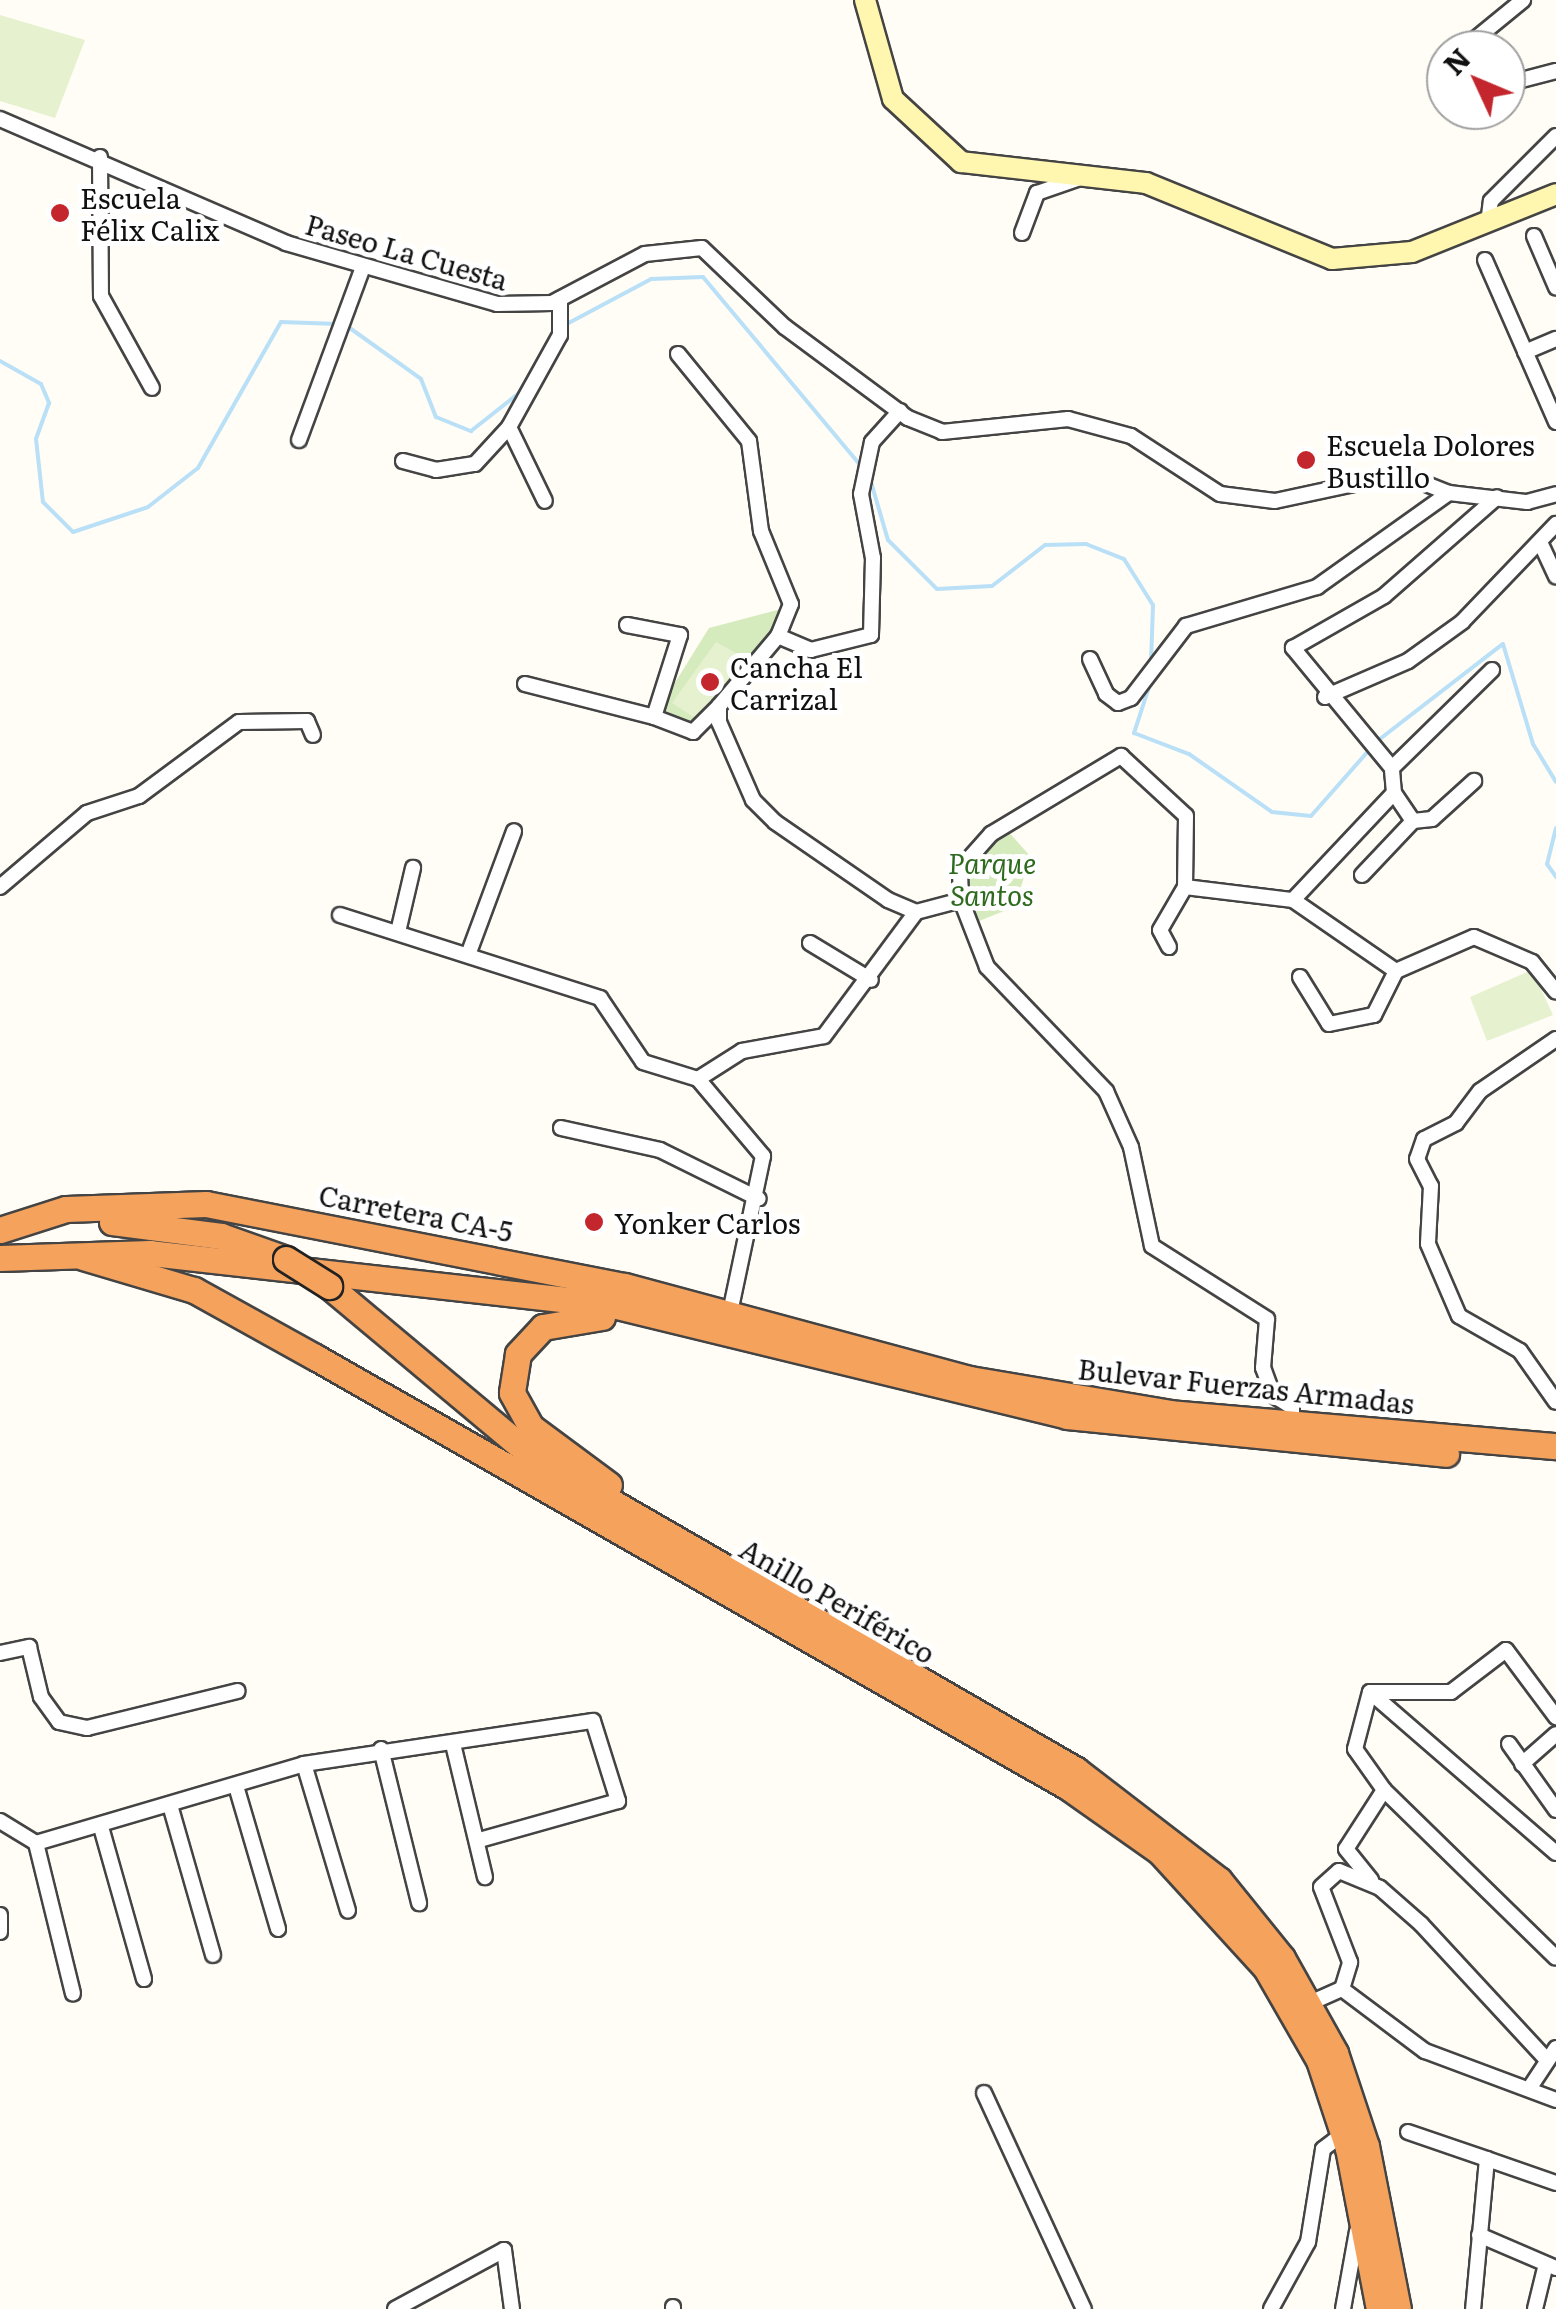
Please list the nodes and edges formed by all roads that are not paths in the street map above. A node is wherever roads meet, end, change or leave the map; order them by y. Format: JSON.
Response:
{"nodes":[{"id":1,"x":865,"y":0,"type":"edge"},
{"id":2,"x":1523,"y":0,"type":"edge"},
{"id":3,"x":1486,"y":30,"type":"edge"},
{"id":4,"x":1556,"y":71,"type":"edge"},
{"id":5,"x":1526,"y":79,"type":"edge"},
{"id":6,"x":0,"y":118,"type":"edge"},
{"id":7,"x":1556,"y":136,"type":"edge"},
{"id":8,"x":100,"y":157,"type":"junction"},
{"id":9,"x":1090,"y":174,"type":"junction"},
{"id":10,"x":1556,"y":194,"type":"edge"},
{"id":11,"x":1488,"y":224,"type":"junction"},
{"id":12,"x":1022,"y":233,"type":"dead end"},
{"id":13,"x":1534,"y":236,"type":"dead end"},
{"id":14,"x":1485,"y":260,"type":"dead end"},
{"id":15,"x":363,"y":267,"type":"junction"},
{"id":16,"x":1556,"y":287,"type":"edge"},
{"id":17,"x":560,"y":299,"type":"junction"},
{"id":18,"x":1556,"y":339,"type":"edge"},
{"id":19,"x":1525,"y":352,"type":"junction"},
{"id":20,"x":678,"y":354,"type":"dead end"},
{"id":21,"x":152,"y":388,"type":"dead end"},
{"id":22,"x":900,"y":411,"type":"junction"},
{"id":23,"x":1556,"y":422,"type":"edge"},
{"id":24,"x":510,"y":427,"type":"junction"},
{"id":25,"x":299,"y":440,"type":"dead end"},
{"id":26,"x":403,"y":461,"type":"dead end"},
{"id":27,"x":1449,"y":493,"type":"junction"},
{"id":28,"x":1556,"y":494,"type":"edge"},
{"id":29,"x":1497,"y":497,"type":"junction"},
{"id":30,"x":545,"y":501,"type":"dead end"},
{"id":31,"x":1556,"y":524,"type":"edge"},
{"id":32,"x":1540,"y":542,"type":"junction"},
{"id":33,"x":1556,"y":576,"type":"edge"},
{"id":34,"x":627,"y":625,"type":"dead end"},
{"id":35,"x":778,"y":636,"type":"junction"},
{"id":36,"x":1090,"y":658,"type":"dead end"},
{"id":37,"x":1492,"y":670,"type":"dead end"},
{"id":38,"x":525,"y":684,"type":"dead end"},
{"id":39,"x":1325,"y":697,"type":"junction"},
{"id":40,"x":719,"y":706,"type":"junction"},
{"id":41,"x":654,"y":717,"type":"junction"},
{"id":42,"x":312,"y":735,"type":"dead end"},
{"id":43,"x":1392,"y":768,"type":"junction"},
{"id":44,"x":1474,"y":781,"type":"dead end"},
{"id":45,"x":1394,"y":793,"type":"junction"},
{"id":46,"x":1413,"y":821,"type":"junction"},
{"id":47,"x":514,"y":830,"type":"dead end"},
{"id":48,"x":413,"y":868,"type":"dead end"},
{"id":49,"x":1362,"y":875,"type":"dead end"},
{"id":50,"x":0,"y":886,"type":"edge"},
{"id":51,"x":1185,"y":887,"type":"junction"},
{"id":52,"x":961,"y":900,"type":"junction"},
{"id":53,"x":1293,"y":900,"type":"junction"},
{"id":54,"x":916,"y":912,"type":"junction"},
{"id":55,"x":340,"y":914,"type":"dead end"},
{"id":56,"x":398,"y":932,"type":"junction"},
{"id":57,"x":810,"y":942,"type":"dead end"},
{"id":58,"x":1169,"y":947,"type":"dead end"},
{"id":59,"x":468,"y":954,"type":"junction"},
{"id":60,"x":1396,"y":971,"type":"junction"},
{"id":61,"x":1300,"y":977,"type":"dead end"},
{"id":62,"x":872,"y":980,"type":"junction"},
{"id":63,"x":1556,"y":992,"type":"edge"},
{"id":64,"x":1556,"y":1039,"type":"edge"},
{"id":65,"x":698,"y":1079,"type":"junction"},
{"id":66,"x":561,"y":1128,"type":"dead end"},
{"id":67,"x":759,"y":1199,"type":"junction"},
{"id":68,"x":0,"y":1231,"type":"edge"},
{"id":69,"x":83,"y":1257,"type":"junction"},
{"id":70,"x":0,"y":1258,"type":"edge"},
{"id":71,"x":730,"y":1313,"type":"junction"},
{"id":72,"x":819,"y":1348,"type":"junction"},
{"id":73,"x":1556,"y":1402,"type":"edge"},
{"id":74,"x":1292,"y":1423,"type":"junction"},
{"id":75,"x":1556,"y":1446,"type":"edge"},
{"id":76,"x":1556,"y":1462,"type":"edge"},
{"id":77,"x":0,"y":1654,"type":"edge"},
{"id":78,"x":901,"y":1670,"type":"junction"},
{"id":79,"x":238,"y":1691,"type":"dead end"},
{"id":80,"x":1370,"y":1692,"type":"junction"},
{"id":81,"x":1556,"y":1717,"type":"edge"},
{"id":82,"x":1556,"y":1734,"type":"edge"},
{"id":83,"x":453,"y":1744,"type":"junction"},
{"id":84,"x":1508,"y":1744,"type":"dead end"},
{"id":85,"x":381,"y":1748,"type":"junction"},
{"id":86,"x":304,"y":1764,"type":"junction"},
{"id":87,"x":1522,"y":1764,"type":"junction"},
{"id":88,"x":236,"y":1786,"type":"junction"},
{"id":89,"x":1384,"y":1790,"type":"junction"},
{"id":90,"x":170,"y":1805,"type":"junction"},
{"id":91,"x":1556,"y":1810,"type":"edge"},
{"id":92,"x":0,"y":1822,"type":"edge"},
{"id":93,"x":102,"y":1827,"type":"junction"},
{"id":94,"x":479,"y":1840,"type":"junction"},
{"id":95,"x":36,"y":1843,"type":"junction"},
{"id":96,"x":1556,"y":1853,"type":"edge"},
{"id":97,"x":485,"y":1877,"type":"dead end"},
{"id":98,"x":1380,"y":1888,"type":"junction"},
{"id":99,"x":419,"y":1903,"type":"dead end"},
{"id":100,"x":348,"y":1911,"type":"dead end"},
{"id":101,"x":0,"y":1916,"type":"edge"},
{"id":102,"x":278,"y":1929,"type":"dead end"},
{"id":103,"x":0,"y":1932,"type":"edge"},
{"id":104,"x":213,"y":1955,"type":"dead end"},
{"id":105,"x":1556,"y":1958,"type":"edge"},
{"id":106,"x":144,"y":1979,"type":"dead end"},
{"id":107,"x":1342,"y":1989,"type":"junction"},
{"id":108,"x":73,"y":1994,"type":"dead end"},
{"id":109,"x":1310,"y":2002,"type":"junction"},
{"id":110,"x":1551,"y":2054,"type":"edge"},
{"id":111,"x":1529,"y":2089,"type":"junction"},
{"id":112,"x":984,"y":2093,"type":"dead end"},
{"id":113,"x":1556,"y":2100,"type":"edge"},
{"id":114,"x":1344,"y":2132,"type":"junction"},
{"id":115,"x":1408,"y":2132,"type":"dead end"},
{"id":116,"x":1487,"y":2159,"type":"junction"},
{"id":117,"x":1556,"y":2183,"type":"edge"},
{"id":118,"x":1361,"y":2206,"type":"junction"},
{"id":119,"x":1480,"y":2235,"type":"junction"},
{"id":120,"x":1551,"y":2266,"type":"edge"},
{"id":121,"x":396,"y":2309,"type":"edge"},
{"id":122,"x":512,"y":2309,"type":"edge"},
{"id":123,"x":1084,"y":2309,"type":"edge"},
{"id":124,"x":1271,"y":2309,"type":"edge"},
{"id":125,"x":1343,"y":2309,"type":"edge"},
{"id":126,"x":1379,"y":2309,"type":"edge"},
{"id":127,"x":1398,"y":2309,"type":"edge"},
{"id":128,"x":1474,"y":2309,"type":"edge"},
{"id":129,"x":1535,"y":2309,"type":"edge"}],
"edges":[{"from":1,"to":9,"type":"street"},
{"from":2,"to":3,"type":"street"},
{"from":4,"to":5,"type":"street"},
{"from":6,"to":8,"type":"street","name":"Paseo La Cuesta"},
{"from":7,"to":11,"type":"street"},
{"from":8,"to":15,"type":"street","name":"Paseo La Cuesta"},
{"from":8,"to":21,"type":"street"},
{"from":9,"to":11,"type":"street"},
{"from":9,"to":12,"type":"street"},
{"from":10,"to":11,"type":"street"},
{"from":13,"to":16,"type":"street"},
{"from":14,"to":19,"type":"street"},
{"from":15,"to":17,"type":"street","name":"Paseo La Cuesta"},
{"from":15,"to":25,"type":"street"},
{"from":17,"to":22,"type":"street","name":"Paseo La Cuesta"},
{"from":17,"to":24,"type":"street"},
{"from":18,"to":19,"type":"street"},
{"from":19,"to":23,"type":"street"},
{"from":20,"to":35,"type":"street"},
{"from":22,"to":27,"type":"street","name":"Paseo La Cuesta"},
{"from":22,"to":35,"type":"street"},
{"from":24,"to":26,"type":"street"},
{"from":24,"to":30,"type":"street"},
{"from":27,"to":29,"type":"street","name":"Paseo La Cuesta"},
{"from":27,"to":36,"type":"street"},
{"from":28,"to":29,"type":"street","name":"Paseo La Cuesta"},
{"from":29,"to":39,"type":"street"},
{"from":31,"to":32,"type":"street"},
{"from":32,"to":33,"type":"street"},
{"from":32,"to":39,"type":"street"},
{"from":34,"to":41,"type":"street"},
{"from":35,"to":40,"type":"street"},
{"from":37,"to":43,"type":"street"},
{"from":38,"to":41,"type":"street"},
{"from":39,"to":43,"type":"street"},
{"from":40,"to":41,"type":"street"},
{"from":40,"to":54,"type":"street"},
{"from":42,"to":50,"type":"street"},
{"from":43,"to":45,"type":"street"},
{"from":44,"to":46,"type":"street"},
{"from":45,"to":46,"type":"street"},
{"from":45,"to":53,"type":"street"},
{"from":46,"to":49,"type":"street"},
{"from":47,"to":59,"type":"street"},
{"from":48,"to":56,"type":"street"},
{"from":51,"to":52,"type":"street"},
{"from":51,"to":53,"type":"street"},
{"from":51,"to":58,"type":"street"},
{"from":52,"to":54,"type":"street"},
{"from":52,"to":74,"type":"street"},
{"from":53,"to":60,"type":"street"},
{"from":54,"to":62,"type":"street"},
{"from":55,"to":56,"type":"street"},
{"from":56,"to":59,"type":"street"},
{"from":57,"to":62,"type":"street"},
{"from":59,"to":65,"type":"street"},
{"from":60,"to":61,"type":"street"},
{"from":60,"to":63,"type":"street"},
{"from":62,"to":65,"type":"street"},
{"from":64,"to":73,"type":"street"},
{"from":65,"to":67,"type":"street"},
{"from":66,"to":67,"type":"street"},
{"from":67,"to":71,"type":"street"},
{"from":68,"to":71,"type":"highway","name":"Carretera CA-5"},
{"from":68,"to":78,"type":"highway","name":"Anillo Periférico","bridge":true},
{"from":69,"to":70,"type":"highway"},
{"from":69,"to":72,"type":"highway"},
{"from":69,"to":114,"type":"highway","name":"Anillo Periférico"},
{"from":71,"to":72,"type":"highway","name":"Carretera CA-5"},
{"from":72,"to":74,"type":"highway","name":"Bulevar Fuerzas Armadas"},
{"from":72,"to":76,"type":"highway","name":"Bulevar Fuerzas Armadas"},
{"from":72,"to":78,"type":"highway"},
{"from":74,"to":75,"type":"highway","name":"Bulevar Fuerzas Armadas"},
{"from":77,"to":79,"type":"street"},
{"from":78,"to":109,"type":"highway","name":"Anillo Periférico"},
{"from":80,"to":81,"type":"street"},
{"from":80,"to":89,"type":"street"},
{"from":80,"to":96,"type":"street"},
{"from":82,"to":87,"type":"street"},
{"from":83,"to":85,"type":"street"},
{"from":83,"to":94,"type":"street"},
{"from":83,"to":94,"type":"street"},
{"from":84,"to":87,"type":"street"},
{"from":85,"to":86,"type":"street"},
{"from":85,"to":99,"type":"street"},
{"from":86,"to":88,"type":"street"},
{"from":86,"to":100,"type":"street"},
{"from":87,"to":91,"type":"street"},
{"from":88,"to":90,"type":"street"},
{"from":88,"to":102,"type":"street"},
{"from":89,"to":98,"type":"street"},
{"from":89,"to":105,"type":"street"},
{"from":90,"to":93,"type":"street"},
{"from":90,"to":104,"type":"street"},
{"from":92,"to":95,"type":"street"},
{"from":93,"to":95,"type":"street"},
{"from":93,"to":106,"type":"street"},
{"from":94,"to":97,"type":"street"},
{"from":95,"to":108,"type":"street"},
{"from":98,"to":107,"type":"street"},
{"from":98,"to":110,"type":"street"},
{"from":101,"to":103,"type":"street"},
{"from":107,"to":109,"type":"street"},
{"from":107,"to":111,"type":"street"},
{"from":109,"to":127,"type":"highway","name":"Anillo Periférico"},
{"from":110,"to":111,"type":"street"},
{"from":111,"to":113,"type":"street"},
{"from":112,"to":123,"type":"street"},
{"from":114,"to":118,"type":"highway","name":"Anillo Periférico"},
{"from":114,"to":124,"type":"street"},
{"from":115,"to":116,"type":"street"},
{"from":116,"to":117,"type":"street"},
{"from":116,"to":119,"type":"street"},
{"from":118,"to":125,"type":"street"},
{"from":118,"to":126,"type":"highway","name":"Anillo Periférico"},
{"from":119,"to":120,"type":"street"},
{"from":119,"to":128,"type":"street"},
{"from":120,"to":129,"type":"street"},
{"from":121,"to":122,"type":"street"}]}
